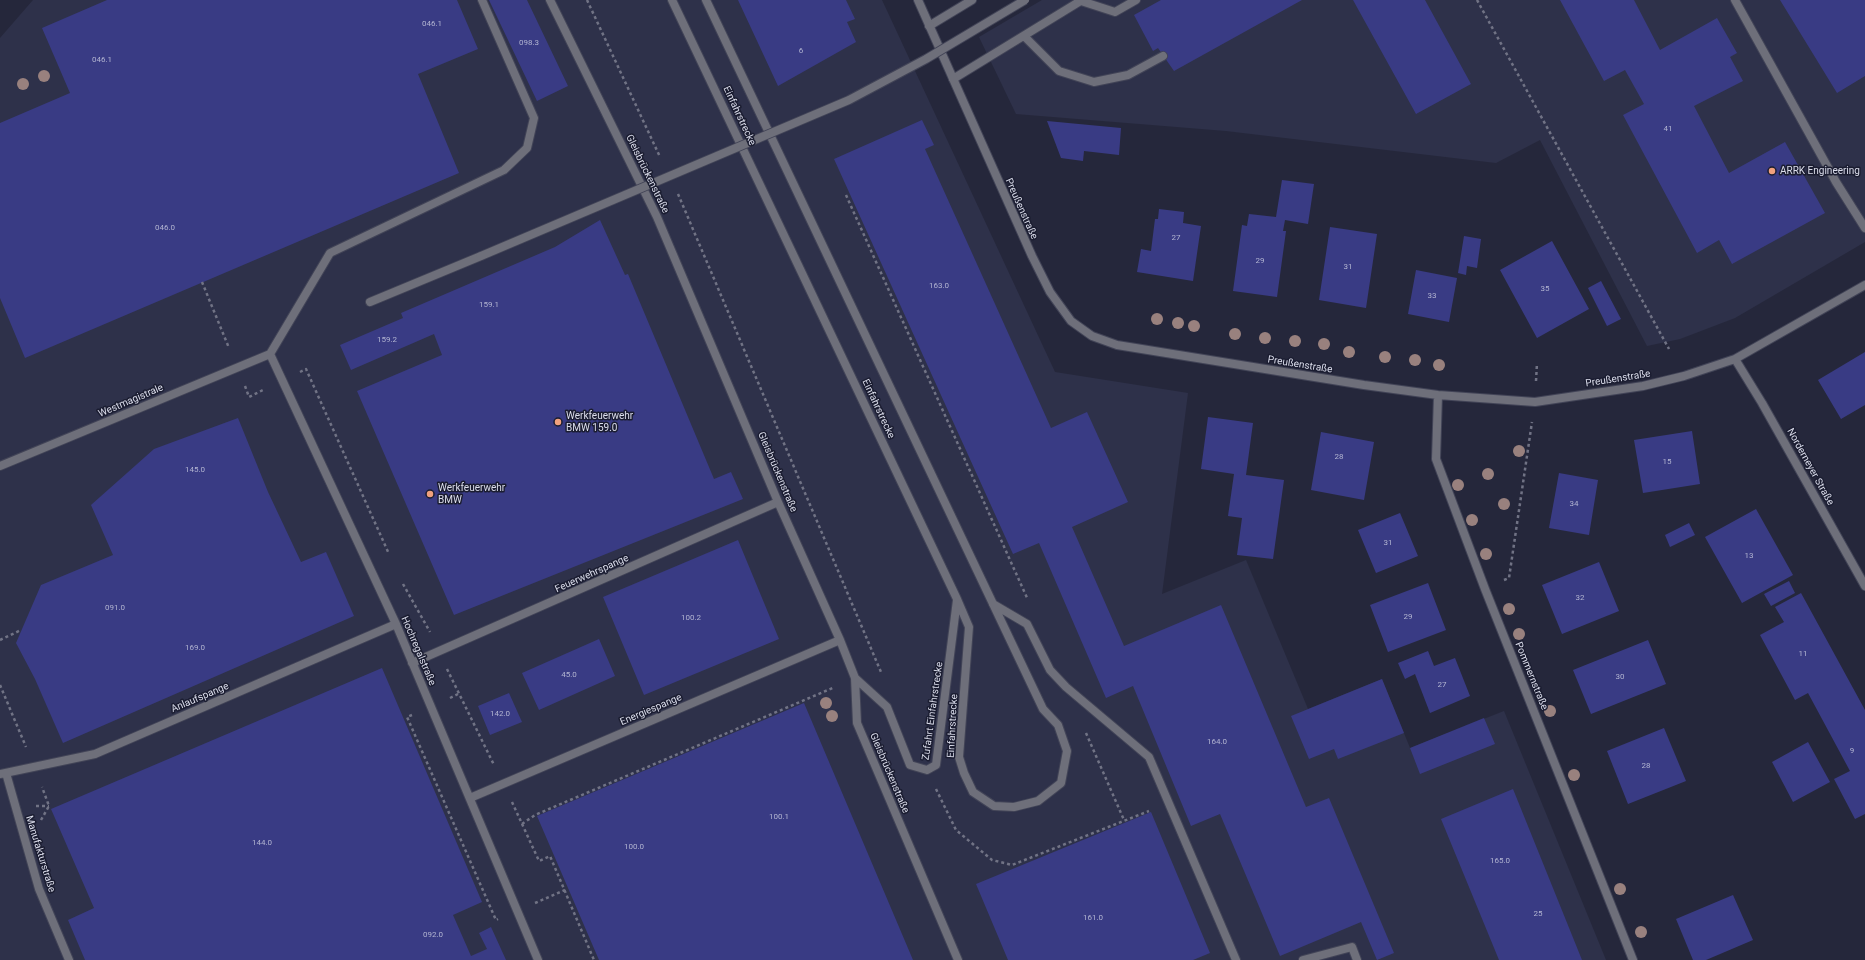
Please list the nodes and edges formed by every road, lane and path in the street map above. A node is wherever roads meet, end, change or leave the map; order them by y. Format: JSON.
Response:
{"nodes":[{"id":1,"x":482,"y":0,"type":"edge"},
{"id":2,"x":550,"y":0,"type":"edge"},
{"id":3,"x":587,"y":0,"type":"edge"},
{"id":4,"x":672,"y":0,"type":"edge"},
{"id":5,"x":706,"y":0,"type":"edge"},
{"id":6,"x":918,"y":0,"type":"edge"},
{"id":7,"x":972,"y":0,"type":"edge"},
{"id":8,"x":1025,"y":0,"type":"edge"},
{"id":9,"x":1082,"y":0,"type":"edge"},
{"id":10,"x":1136,"y":0,"type":"edge"},
{"id":11,"x":1477,"y":0,"type":"edge"},
{"id":12,"x":1735,"y":0,"type":"edge"},
{"id":13,"x":929,"y":26,"type":"junction"},
{"id":14,"x":1024,"y":36,"type":"junction"},
{"id":15,"x":1163,"y":56,"type":"dead end"},
{"id":16,"x":953,"y":79,"type":"junction"},
{"id":17,"x":661,"y":158,"type":"dead end"},
{"id":18,"x":674,"y":187,"type":"dead end"},
{"id":19,"x":846,"y":195,"type":"dead end"},
{"id":20,"x":1865,"y":228,"type":"edge"},
{"id":21,"x":1865,"y":285,"type":"edge"},
{"id":22,"x":370,"y":302,"type":"dead end"},
{"id":23,"x":1669,"y":349,"type":"dead end"},
{"id":24,"x":270,"y":354,"type":"junction"},
{"id":25,"x":1735,"y":359,"type":"junction"},
{"id":26,"x":1537,"y":363,"type":"dead end"},
{"id":27,"x":1438,"y":395,"type":"junction"},
{"id":28,"x":1535,"y":402,"type":"junction"},
{"id":29,"x":0,"y":466,"type":"edge"},
{"id":30,"x":778,"y":502,"type":"junction"},
{"id":31,"x":1865,"y":586,"type":"edge"},
{"id":32,"x":1485,"y":589,"type":"junction"},
{"id":33,"x":957,"y":599,"type":"junction"},
{"id":34,"x":1030,"y":603,"type":"dead end"},
{"id":35,"x":993,"y":604,"type":"junction"},
{"id":36,"x":396,"y":624,"type":"junction"},
{"id":37,"x":21,"y":630,"type":"dead end"},
{"id":38,"x":0,"y":640,"type":"edge"},
{"id":39,"x":840,"y":640,"type":"junction"},
{"id":40,"x":412,"y":663,"type":"junction"},
{"id":41,"x":880,"y":669,"type":"junction"},
{"id":42,"x":883,"y":676,"type":"dead end"},
{"id":43,"x":855,"y":678,"type":"junction"},
{"id":44,"x":1085,"y":729,"type":"dead end"},
{"id":45,"x":927,"y":770,"type":"junction"},
{"id":46,"x":3,"y":773,"type":"edge"},
{"id":47,"x":470,"y":798,"type":"junction"},
{"id":48,"x":1152,"y":809,"type":"dead end"},
{"id":49,"x":1124,"y":820,"type":"junction"},
{"id":50,"x":522,"y":824,"type":"dead end"},
{"id":51,"x":69,"y":960,"type":"edge"},
{"id":52,"x":538,"y":960,"type":"edge"},
{"id":53,"x":958,"y":960,"type":"edge"},
{"id":54,"x":1236,"y":960,"type":"edge"},
{"id":55,"x":1303,"y":960,"type":"edge"},
{"id":56,"x":1357,"y":960,"type":"edge"},
{"id":57,"x":1633,"y":960,"type":"edge"}],
"edges":[{"from":1,"to":24,"type":"street"},
{"from":2,"to":30,"type":"street","name":"Gleisbrückenstraße"},
{"from":3,"to":17,"type":"path"},
{"from":4,"to":33,"type":"street","name":"Einfahrstrecke"},
{"from":5,"to":35,"type":"street","name":"Einfahrstrecke"},
{"from":6,"to":13,"type":"street","name":"Preußenstraße"},
{"from":7,"to":13,"type":"street"},
{"from":8,"to":22,"type":"street","bridge":true},
{"from":9,"to":10,"type":"street"},
{"from":9,"to":14,"type":"street"},
{"from":11,"to":23,"type":"path"},
{"from":12,"to":20,"type":"street"},
{"from":13,"to":16,"type":"street","name":"Preußenstraße"},
{"from":14,"to":15,"type":"street"},
{"from":14,"to":16,"type":"street"},
{"from":16,"to":27,"type":"street","name":"Preußenstraße"},
{"from":18,"to":41,"type":"path"},
{"from":19,"to":34,"type":"path"},
{"from":21,"to":25,"type":"street","name":"Preußenstraße"},
{"from":24,"to":29,"type":"street","name":"Westmagistrale"},
{"from":24,"to":36,"type":"street","name":"Hochregalstraße"},
{"from":25,"to":28,"type":"street","name":"Preußenstraße"},
{"from":25,"to":31,"type":"street","name":"Norderneyer Straße"},
{"from":26,"to":28,"type":"path"},
{"from":27,"to":28,"type":"street","name":"Preußenstraße"},
{"from":27,"to":32,"type":"street","name":"Pommernstraße"},
{"from":28,"to":32,"type":"path"},
{"from":30,"to":39,"type":"street","name":"Gleisbrückenstraße"},
{"from":30,"to":40,"type":"street","name":"Feuerwehrspange"},
{"from":32,"to":57,"type":"street","name":"Pommernstraße"},
{"from":33,"to":35,"type":"street","name":"Einfahrstrecke"},
{"from":33,"to":45,"type":"street","name":"Zufahrt Einfahrstrecke"},
{"from":35,"to":54,"type":"street"},
{"from":36,"to":40,"type":"street","name":"Hochregalstraße"},
{"from":36,"to":46,"type":"street","name":"Anlaufspange"},
{"from":37,"to":38,"type":"path"},
{"from":39,"to":43,"type":"street","name":"Gleisbrückenstraße"},
{"from":39,"to":47,"type":"street","name":"Energiespange"},
{"from":40,"to":47,"type":"street","name":"Hochregalstraße"},
{"from":41,"to":42,"type":"path"},
{"from":41,"to":43,"type":"path"},
{"from":43,"to":45,"type":"street","name":"Zufahrt Einfahrstrecke"},
{"from":43,"to":50,"type":"path"},
{"from":43,"to":53,"type":"street","name":"Gleisbrückenstraße"},
{"from":44,"to":49,"type":"path"},
{"from":45,"to":49,"type":"path"},
{"from":46,"to":51,"type":"street","name":"Manufakturstraße"},
{"from":47,"to":52,"type":"street","name":"Hochregalstraße"},
{"from":48,"to":49,"type":"path"},
{"from":55,"to":56,"type":"street"}]}
